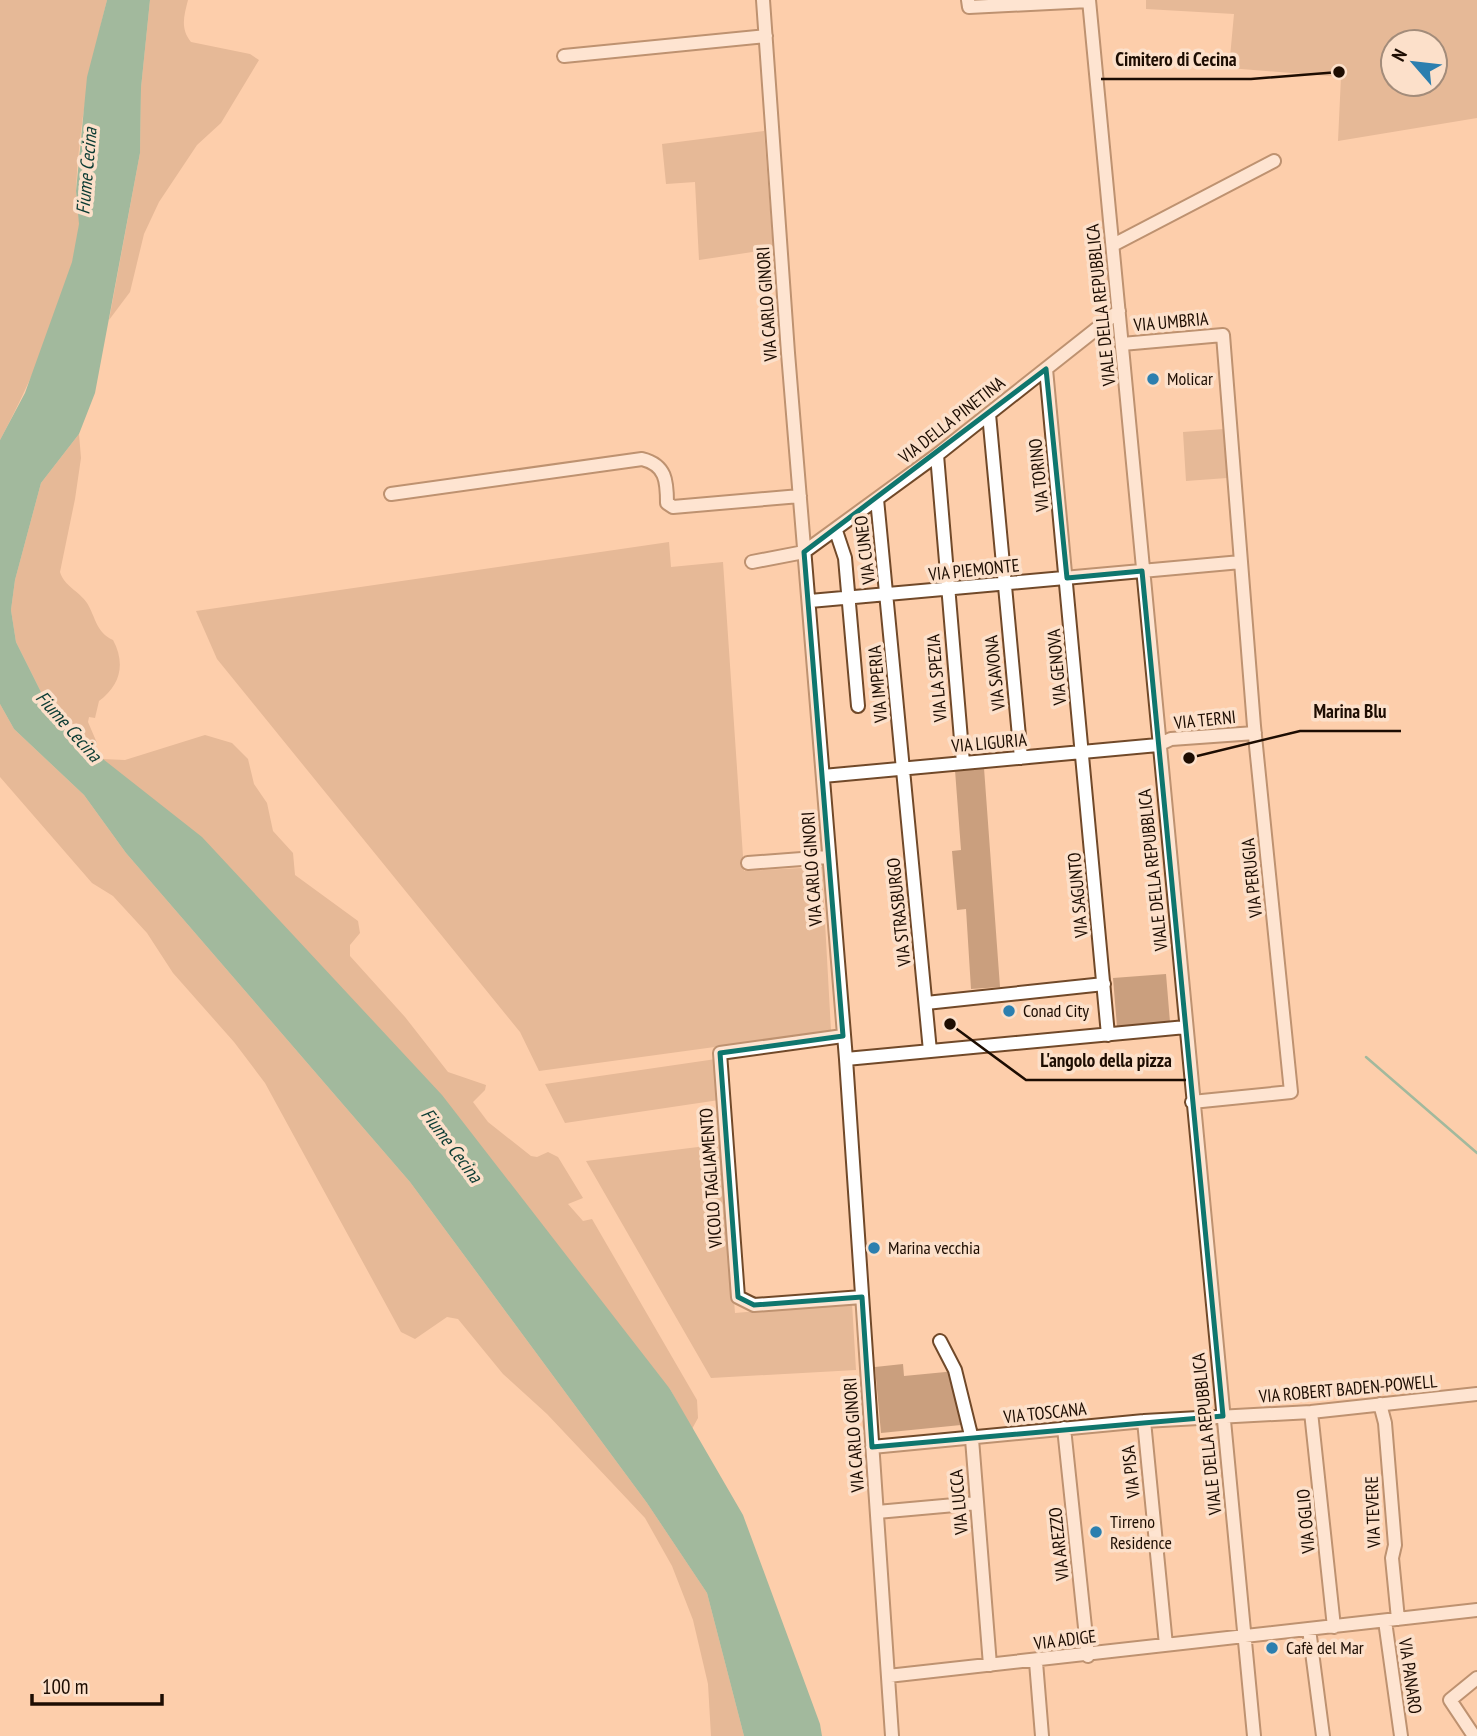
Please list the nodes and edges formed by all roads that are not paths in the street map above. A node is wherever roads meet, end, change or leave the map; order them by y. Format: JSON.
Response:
{"nodes":[{"id":1,"x":763,"y":0,"type":"edge"},
{"id":2,"x":968,"y":0,"type":"edge"},
{"id":3,"x":1089,"y":0,"type":"edge"},
{"id":4,"x":1023,"y":3,"type":"edge"},
{"id":5,"x":766,"y":36,"type":"junction"},
{"id":6,"x":564,"y":56,"type":"dead end"},
{"id":7,"x":1274,"y":161,"type":"dead end"},
{"id":8,"x":1113,"y":246,"type":"junction"},
{"id":9,"x":1119,"y":311,"type":"junction"},
{"id":10,"x":1223,"y":335,"type":"joint"},
{"id":11,"x":1122,"y":344,"type":"junction"},
{"id":12,"x":1046,"y":369,"type":"junction"},
{"id":13,"x":989,"y":414,"type":"junction"},
{"id":14,"x":937,"y":455,"type":"junction"},
{"id":15,"x":391,"y":494,"type":"dead end"},
{"id":16,"x":800,"y":496,"type":"junction"},
{"id":17,"x":877,"y":499,"type":"junction"},
{"id":18,"x":835,"y":531,"type":"junction"},
{"id":19,"x":804,"y":552,"type":"junction"},
{"id":20,"x":752,"y":562,"type":"dead end"},
{"id":21,"x":1241,"y":562,"type":"junction"},
{"id":22,"x":1142,"y":570,"type":"junction"},
{"id":23,"x":1067,"y":578,"type":"junction"},
{"id":24,"x":1004,"y":585,"type":"junction"},
{"id":25,"x":947,"y":590,"type":"junction"},
{"id":26,"x":888,"y":596,"type":"junction"},
{"id":27,"x":850,"y":599,"type":"junction"},
{"id":28,"x":810,"y":601,"type":"junction"},
{"id":29,"x":858,"y":706,"type":"dead end"},
{"id":30,"x":1255,"y":733,"type":"junction"},
{"id":31,"x":1158,"y":745,"type":"junction"},
{"id":32,"x":1082,"y":752,"type":"junction"},
{"id":33,"x":1021,"y":758,"type":"junction"},
{"id":34,"x":963,"y":763,"type":"junction"},
{"id":35,"x":902,"y":769,"type":"junction"},
{"id":36,"x":823,"y":776,"type":"junction"},
{"id":37,"x":828,"y":858,"type":"junction"},
{"id":38,"x":748,"y":863,"type":"dead end"},
{"id":39,"x":1104,"y":984,"type":"junction"},
{"id":40,"x":926,"y":1003,"type":"junction"},
{"id":41,"x":1186,"y":1027,"type":"junction"},
{"id":42,"x":1108,"y":1035,"type":"junction"},
{"id":43,"x":843,"y":1036,"type":"junction"},
{"id":44,"x":930,"y":1051,"type":"junction"},
{"id":45,"x":846,"y":1059,"type":"junction"},
{"id":46,"x":1192,"y":1102,"type":"junction"},
{"id":47,"x":862,"y":1297,"type":"junction"},
{"id":48,"x":940,"y":1341,"type":"dead end"},
{"id":49,"x":1477,"y":1394,"type":"edge"},
{"id":50,"x":1380,"y":1404,"type":"junction"},
{"id":51,"x":1311,"y":1412,"type":"junction"},
{"id":52,"x":1223,"y":1416,"type":"junction"},
{"id":53,"x":1144,"y":1421,"type":"junction"},
{"id":54,"x":1064,"y":1428,"type":"junction"},
{"id":55,"x":972,"y":1438,"type":"junction"},
{"id":56,"x":872,"y":1447,"type":"junction"},
{"id":57,"x":977,"y":1503,"type":"junction"},
{"id":58,"x":877,"y":1512,"type":"junction"},
{"id":59,"x":1477,"y":1610,"type":"edge"},
{"id":60,"x":1392,"y":1620,"type":"junction"},
{"id":61,"x":1334,"y":1627,"type":"junction"},
{"id":62,"x":1309,"y":1629,"type":"junction"},
{"id":63,"x":1245,"y":1638,"type":"junction"},
{"id":64,"x":1166,"y":1645,"type":"junction"},
{"id":65,"x":1088,"y":1656,"type":"junction"},
{"id":66,"x":1036,"y":1662,"type":"junction"},
{"id":67,"x":990,"y":1665,"type":"junction"},
{"id":68,"x":888,"y":1676,"type":"junction"},
{"id":69,"x":1477,"y":1678,"type":"edge"},
{"id":70,"x":892,"y":1736,"type":"edge"},
{"id":71,"x":1042,"y":1736,"type":"edge"},
{"id":72,"x":1254,"y":1736,"type":"edge"},
{"id":73,"x":1323,"y":1736,"type":"edge"},
{"id":74,"x":1401,"y":1736,"type":"edge"},
{"id":75,"x":1474,"y":1736,"type":"edge"}],
"edges":[{"from":1,"to":5,"type":"street","name":"VIA CARLO GINORI"},
{"from":2,"to":4,"type":"street"},
{"from":3,"to":4,"type":"street"},
{"from":3,"to":8,"type":"street","name":"VIALE DELLA REPUBBLICA"},
{"from":5,"to":6,"type":"street"},
{"from":5,"to":16,"type":"street","name":"VIA CARLO GINORI"},
{"from":7,"to":8,"type":"street"},
{"from":8,"to":9,"type":"street","name":"VIALE DELLA REPUBBLICA"},
{"from":9,"to":11,"type":"street","name":"VIALE DELLA REPUBBLICA"},
{"from":9,"to":12,"type":"street","name":"VIA DELLA PINETINA"},
{"from":10,"to":11,"type":"street","name":"VIA UMBRIA"},
{"from":10,"to":21,"type":"street","name":"VIA PERUGIA"},
{"from":11,"to":22,"type":"street","name":"VIALE DELLA REPUBBLICA"},
{"from":12,"to":13,"type":"street","name":"VIA DELLA PINETINA"},
{"from":12,"to":23,"type":"street","name":"VIA TORINO"},
{"from":13,"to":14,"type":"street","name":"VIA DELLA PINETINA"},
{"from":13,"to":24,"type":"street","name":"VIA SAVONA"},
{"from":14,"to":17,"type":"street","name":"VIA DELLA PINETINA"},
{"from":14,"to":25,"type":"street","name":"VIA LA SPEZIA"},
{"from":15,"to":16,"type":"street"},
{"from":16,"to":19,"type":"street","name":"VIA CARLO GINORI"},
{"from":17,"to":18,"type":"street","name":"VIA DELLA PINETINA"},
{"from":17,"to":26,"type":"street","name":"VIA CUNEO"},
{"from":18,"to":19,"type":"street","name":"VIA DELLA PINETINA"},
{"from":18,"to":27,"type":"street"},
{"from":19,"to":20,"type":"street"},
{"from":19,"to":28,"type":"street","name":"VIA CARLO GINORI"},
{"from":21,"to":22,"type":"street","name":"VIA PIEMONTE"},
{"from":21,"to":30,"type":"street","name":"VIA PERUGIA"},
{"from":22,"to":23,"type":"street","name":"VIA PIEMONTE"},
{"from":22,"to":31,"type":"street","name":"VIALE DELLA REPUBBLICA"},
{"from":23,"to":24,"type":"street","name":"VIA PIEMONTE"},
{"from":23,"to":32,"type":"street","name":"VIA GENOVA"},
{"from":24,"to":25,"type":"street","name":"VIA PIEMONTE"},
{"from":24,"to":33,"type":"street","name":"VIA SAVONA"},
{"from":25,"to":26,"type":"street","name":"VIA PIEMONTE"},
{"from":25,"to":34,"type":"street","name":"VIA LA SPEZIA"},
{"from":26,"to":27,"type":"street","name":"VIA PIEMONTE"},
{"from":26,"to":35,"type":"street","name":"VIA IMPERIA"},
{"from":27,"to":28,"type":"street","name":"VIA PIEMONTE"},
{"from":27,"to":29,"type":"street"},
{"from":28,"to":36,"type":"street","name":"VIA CARLO GINORI"},
{"from":30,"to":31,"type":"street","name":"VIA TERNI"},
{"from":30,"to":46,"type":"street","name":"VIA PERUGIA"},
{"from":31,"to":32,"type":"street","name":"VIA LIGURIA"},
{"from":31,"to":41,"type":"street","name":"VIALE DELLA REPUBBLICA"},
{"from":32,"to":33,"type":"street","name":"VIA LIGURIA"},
{"from":32,"to":39,"type":"street","name":"VIA SAGUNTO"},
{"from":33,"to":34,"type":"street","name":"VIA LIGURIA"},
{"from":34,"to":35,"type":"street","name":"VIA LIGURIA"},
{"from":35,"to":36,"type":"street","name":"VIA LIGURIA"},
{"from":35,"to":40,"type":"street","name":"VIA STRASBURGO"},
{"from":36,"to":37,"type":"street","name":"VIA CARLO GINORI"},
{"from":37,"to":38,"type":"street"},
{"from":37,"to":43,"type":"street","name":"VIA CARLO GINORI"},
{"from":39,"to":40,"type":"street"},
{"from":39,"to":42,"type":"street","name":"VIA SAGUNTO"},
{"from":40,"to":44,"type":"street","name":"VIA STRASBURGO"},
{"from":41,"to":42,"type":"street"},
{"from":41,"to":46,"type":"street","name":"VIALE DELLA REPUBBLICA"},
{"from":42,"to":44,"type":"street"},
{"from":43,"to":45,"type":"street","name":"VIA CARLO GINORI"},
{"from":43,"to":47,"type":"street","name":"VICOLO TAGLIAMENTO"},
{"from":44,"to":45,"type":"street"},
{"from":45,"to":47,"type":"street","name":"VIA CARLO GINORI"},
{"from":46,"to":52,"type":"street","name":"VIALE DELLA REPUBBLICA"},
{"from":47,"to":56,"type":"street","name":"VIA CARLO GINORI"},
{"from":48,"to":55,"type":"street","name":"VIA LUCCA"},
{"from":49,"to":50,"type":"street","name":"VIA ROBERT BADEN-POWELL"},
{"from":50,"to":51,"type":"street","name":"VIA ROBERT BADEN-POWELL"},
{"from":50,"to":60,"type":"street","name":"VIA TEVERE"},
{"from":51,"to":52,"type":"street","name":"VIA ROBERT BADEN-POWELL"},
{"from":51,"to":61,"type":"street","name":"VIA OGLIO"},
{"from":52,"to":53,"type":"street","name":"VIA TOSCANA"},
{"from":52,"to":63,"type":"street","name":"VIALE DELLA REPUBBLICA"},
{"from":53,"to":54,"type":"street","name":"VIA TOSCANA"},
{"from":53,"to":64,"type":"street","name":"VIA PISA"},
{"from":54,"to":55,"type":"street","name":"VIA TOSCANA"},
{"from":54,"to":65,"type":"street","name":"VIA AREZZO"},
{"from":55,"to":56,"type":"street","name":"VIA TOSCANA"},
{"from":55,"to":57,"type":"street","name":"VIA LUCCA"},
{"from":56,"to":58,"type":"street","name":"VIA CARLO GINORI"},
{"from":57,"to":58,"type":"street"},
{"from":57,"to":67,"type":"street","name":"VIA LUCCA"},
{"from":58,"to":68,"type":"street","name":"VIA CARLO GINORI"},
{"from":59,"to":60,"type":"street"},
{"from":60,"to":61,"type":"street"},
{"from":60,"to":74,"type":"street","name":"VIA PANARO"},
{"from":61,"to":62,"type":"street"},
{"from":62,"to":63,"type":"street"},
{"from":62,"to":73,"type":"street"},
{"from":63,"to":64,"type":"street","name":"VIA ADIGE"},
{"from":63,"to":72,"type":"street","name":"VIALE DELLA REPUBBLICA"},
{"from":64,"to":65,"type":"street","name":"VIA ADIGE"},
{"from":65,"to":66,"type":"street","name":"VIA ADIGE"},
{"from":66,"to":67,"type":"street","name":"VIA ADIGE"},
{"from":66,"to":71,"type":"street"},
{"from":67,"to":68,"type":"street","name":"VIA ADIGE"},
{"from":68,"to":70,"type":"street","name":"VIA CARLO GINORI"},
{"from":69,"to":75,"type":"street"}]}
